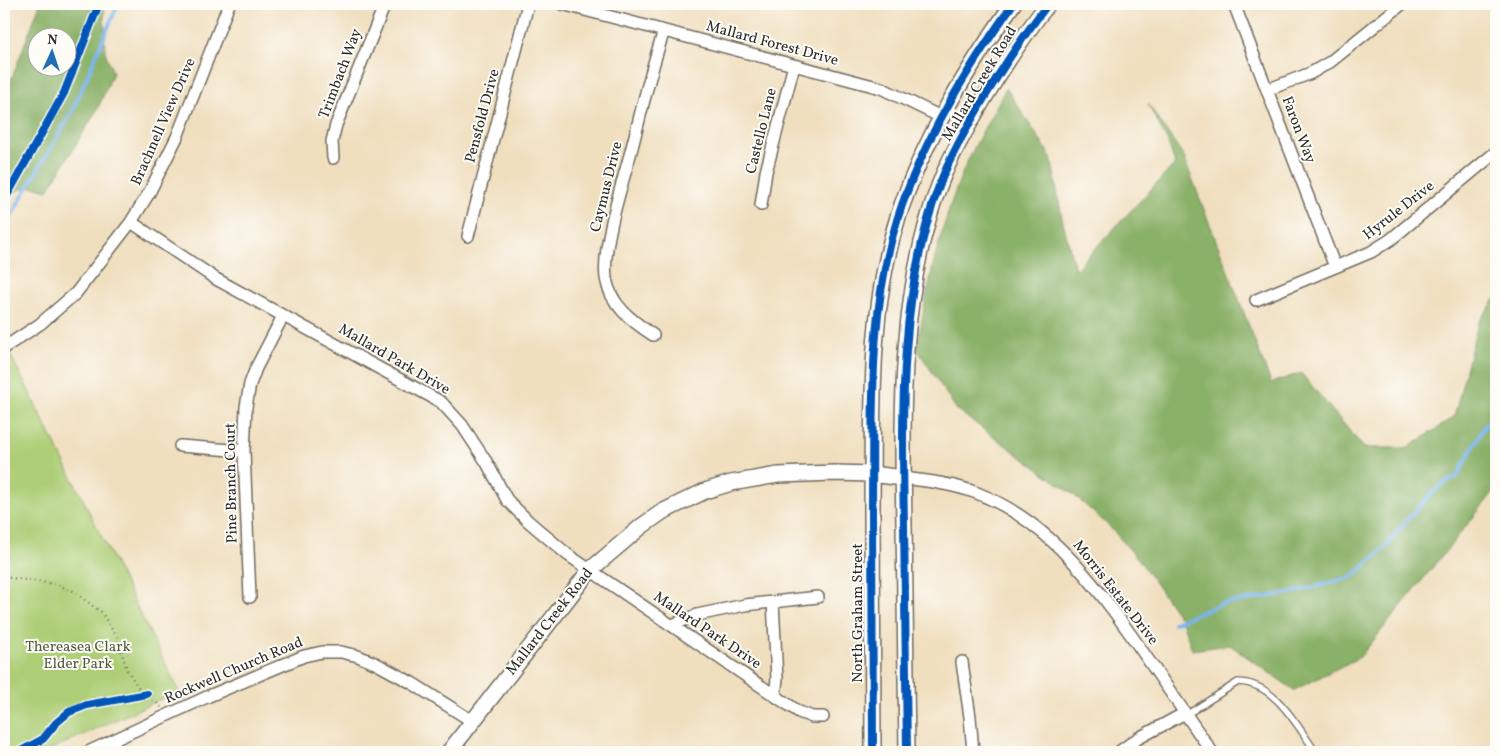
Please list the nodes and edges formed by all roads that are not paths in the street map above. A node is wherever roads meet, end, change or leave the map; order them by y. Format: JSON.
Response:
{"nodes":[{"id":1,"x":229,"y":4,"type":"edge"},
{"id":2,"x":385,"y":4,"type":"edge"},
{"id":3,"x":528,"y":4,"type":"edge"},
{"id":4,"x":562,"y":4,"type":"edge"},
{"id":5,"x":1013,"y":4,"type":"edge"},
{"id":6,"x":1048,"y":4,"type":"edge"},
{"id":7,"x":1234,"y":4,"type":"edge"},
{"id":8,"x":1402,"y":4,"type":"edge"},
{"id":9,"x":664,"y":31,"type":"junction"},
{"id":10,"x":794,"y":66,"type":"junction"},
{"id":11,"x":1267,"y":90,"type":"junction"},
{"id":12,"x":942,"y":117,"type":"junction"},
{"id":13,"x":1496,"y":152,"type":"edge"},
{"id":14,"x":333,"y":158,"type":"dead end"},
{"id":15,"x":761,"y":205,"type":"dead end"},
{"id":16,"x":131,"y":222,"type":"junction"},
{"id":17,"x":468,"y":236,"type":"dead end"},
{"id":18,"x":1335,"y":267,"type":"junction"},
{"id":19,"x":1256,"y":300,"type":"dead end"},
{"id":20,"x":283,"y":316,"type":"junction"},
{"id":21,"x":653,"y":335,"type":"dead end"},
{"id":22,"x":6,"y":347,"type":"dead end"},
{"id":23,"x":180,"y":446,"type":"dead end"},
{"id":24,"x":244,"y":451,"type":"junction"},
{"id":25,"x":872,"y":474,"type":"junction"},
{"id":26,"x":903,"y":478,"type":"junction"},
{"id":27,"x":590,"y":570,"type":"junction"},
{"id":28,"x":250,"y":597,"type":"dead end"},
{"id":29,"x":818,"y":597,"type":"dead end"},
{"id":30,"x":773,"y":602,"type":"junction"},
{"id":31,"x":672,"y":625,"type":"junction"},
{"id":32,"x":962,"y":662,"type":"dead end"},
{"id":33,"x":775,"y":695,"type":"junction"},
{"id":34,"x":1185,"y":714,"type":"junction"},
{"id":35,"x":823,"y":717,"type":"dead end"},
{"id":36,"x":472,"y":721,"type":"junction"},
{"id":37,"x":88,"y":752,"type":"edge"},
{"id":38,"x":448,"y":752,"type":"edge"},
{"id":39,"x":873,"y":752,"type":"edge"},
{"id":40,"x":907,"y":752,"type":"edge"},
{"id":41,"x":973,"y":752,"type":"edge"},
{"id":42,"x":1119,"y":752,"type":"edge"},
{"id":43,"x":1212,"y":752,"type":"edge"},
{"id":44,"x":1316,"y":752,"type":"edge"}],
"edges":[{"from":1,"to":16,"type":"street","name":"Brachnell View Drive"},
{"from":2,"to":14,"type":"street","name":"Trimbach Way"},
{"from":3,"to":17,"type":"street","name":"Pensfold Drive"},
{"from":4,"to":9,"type":"street","name":"Mallard Forest Drive"},
{"from":5,"to":12,"type":"main road","name":"Mallard Creek Road"},
{"from":6,"to":26,"type":"main road","name":"Mallard Creek Road"},
{"from":7,"to":11,"type":"street","name":"Faron Way"},
{"from":8,"to":11,"type":"street"},
{"from":9,"to":10,"type":"street","name":"Mallard Forest Drive"},
{"from":9,"to":21,"type":"street","name":"Caymus Drive"},
{"from":10,"to":12,"type":"street","name":"Mallard Forest Drive"},
{"from":10,"to":15,"type":"street","name":"Castello Lane"},
{"from":11,"to":18,"type":"street","name":"Faron Way"},
{"from":12,"to":25,"type":"main road","name":"Mallard Creek Road"},
{"from":13,"to":18,"type":"street","name":"Hyrule Drive"},
{"from":16,"to":20,"type":"street","name":"Mallard Park Drive"},
{"from":16,"to":22,"type":"street","name":"Brachnell View Drive"},
{"from":18,"to":19,"type":"street","name":"Hyrule Drive"},
{"from":20,"to":24,"type":"street","name":"Pine Branch Court"},
{"from":20,"to":27,"type":"street","name":"Mallard Park Drive"},
{"from":23,"to":24,"type":"street"},
{"from":24,"to":28,"type":"street","name":"Pine Branch Court"},
{"from":25,"to":26,"type":"main road","name":"Mallard Creek Road"},
{"from":25,"to":27,"type":"main road","name":"Mallard Creek Road"},
{"from":25,"to":39,"type":"main road","name":"North Graham Street"},
{"from":26,"to":34,"type":"street","name":"Morris Estate Drive"},
{"from":26,"to":40,"type":"main road"},
{"from":27,"to":31,"type":"street","name":"Mallard Park Drive"},
{"from":27,"to":36,"type":"main road","name":"Mallard Creek Road"},
{"from":29,"to":30,"type":"street"},
{"from":30,"to":31,"type":"street"},
{"from":30,"to":33,"type":"street"},
{"from":31,"to":33,"type":"street","name":"Mallard Park Drive"},
{"from":32,"to":41,"type":"street"},
{"from":33,"to":35,"type":"street","name":"Mallard Park Drive"},
{"from":34,"to":42,"type":"street"},
{"from":34,"to":43,"type":"street","name":"Morris Estate Drive"},
{"from":34,"to":44,"type":"lane"},
{"from":36,"to":37,"type":"street","name":"Rockwell Church Road"},
{"from":36,"to":38,"type":"main road","name":"Mallard Creek Road"}]}
